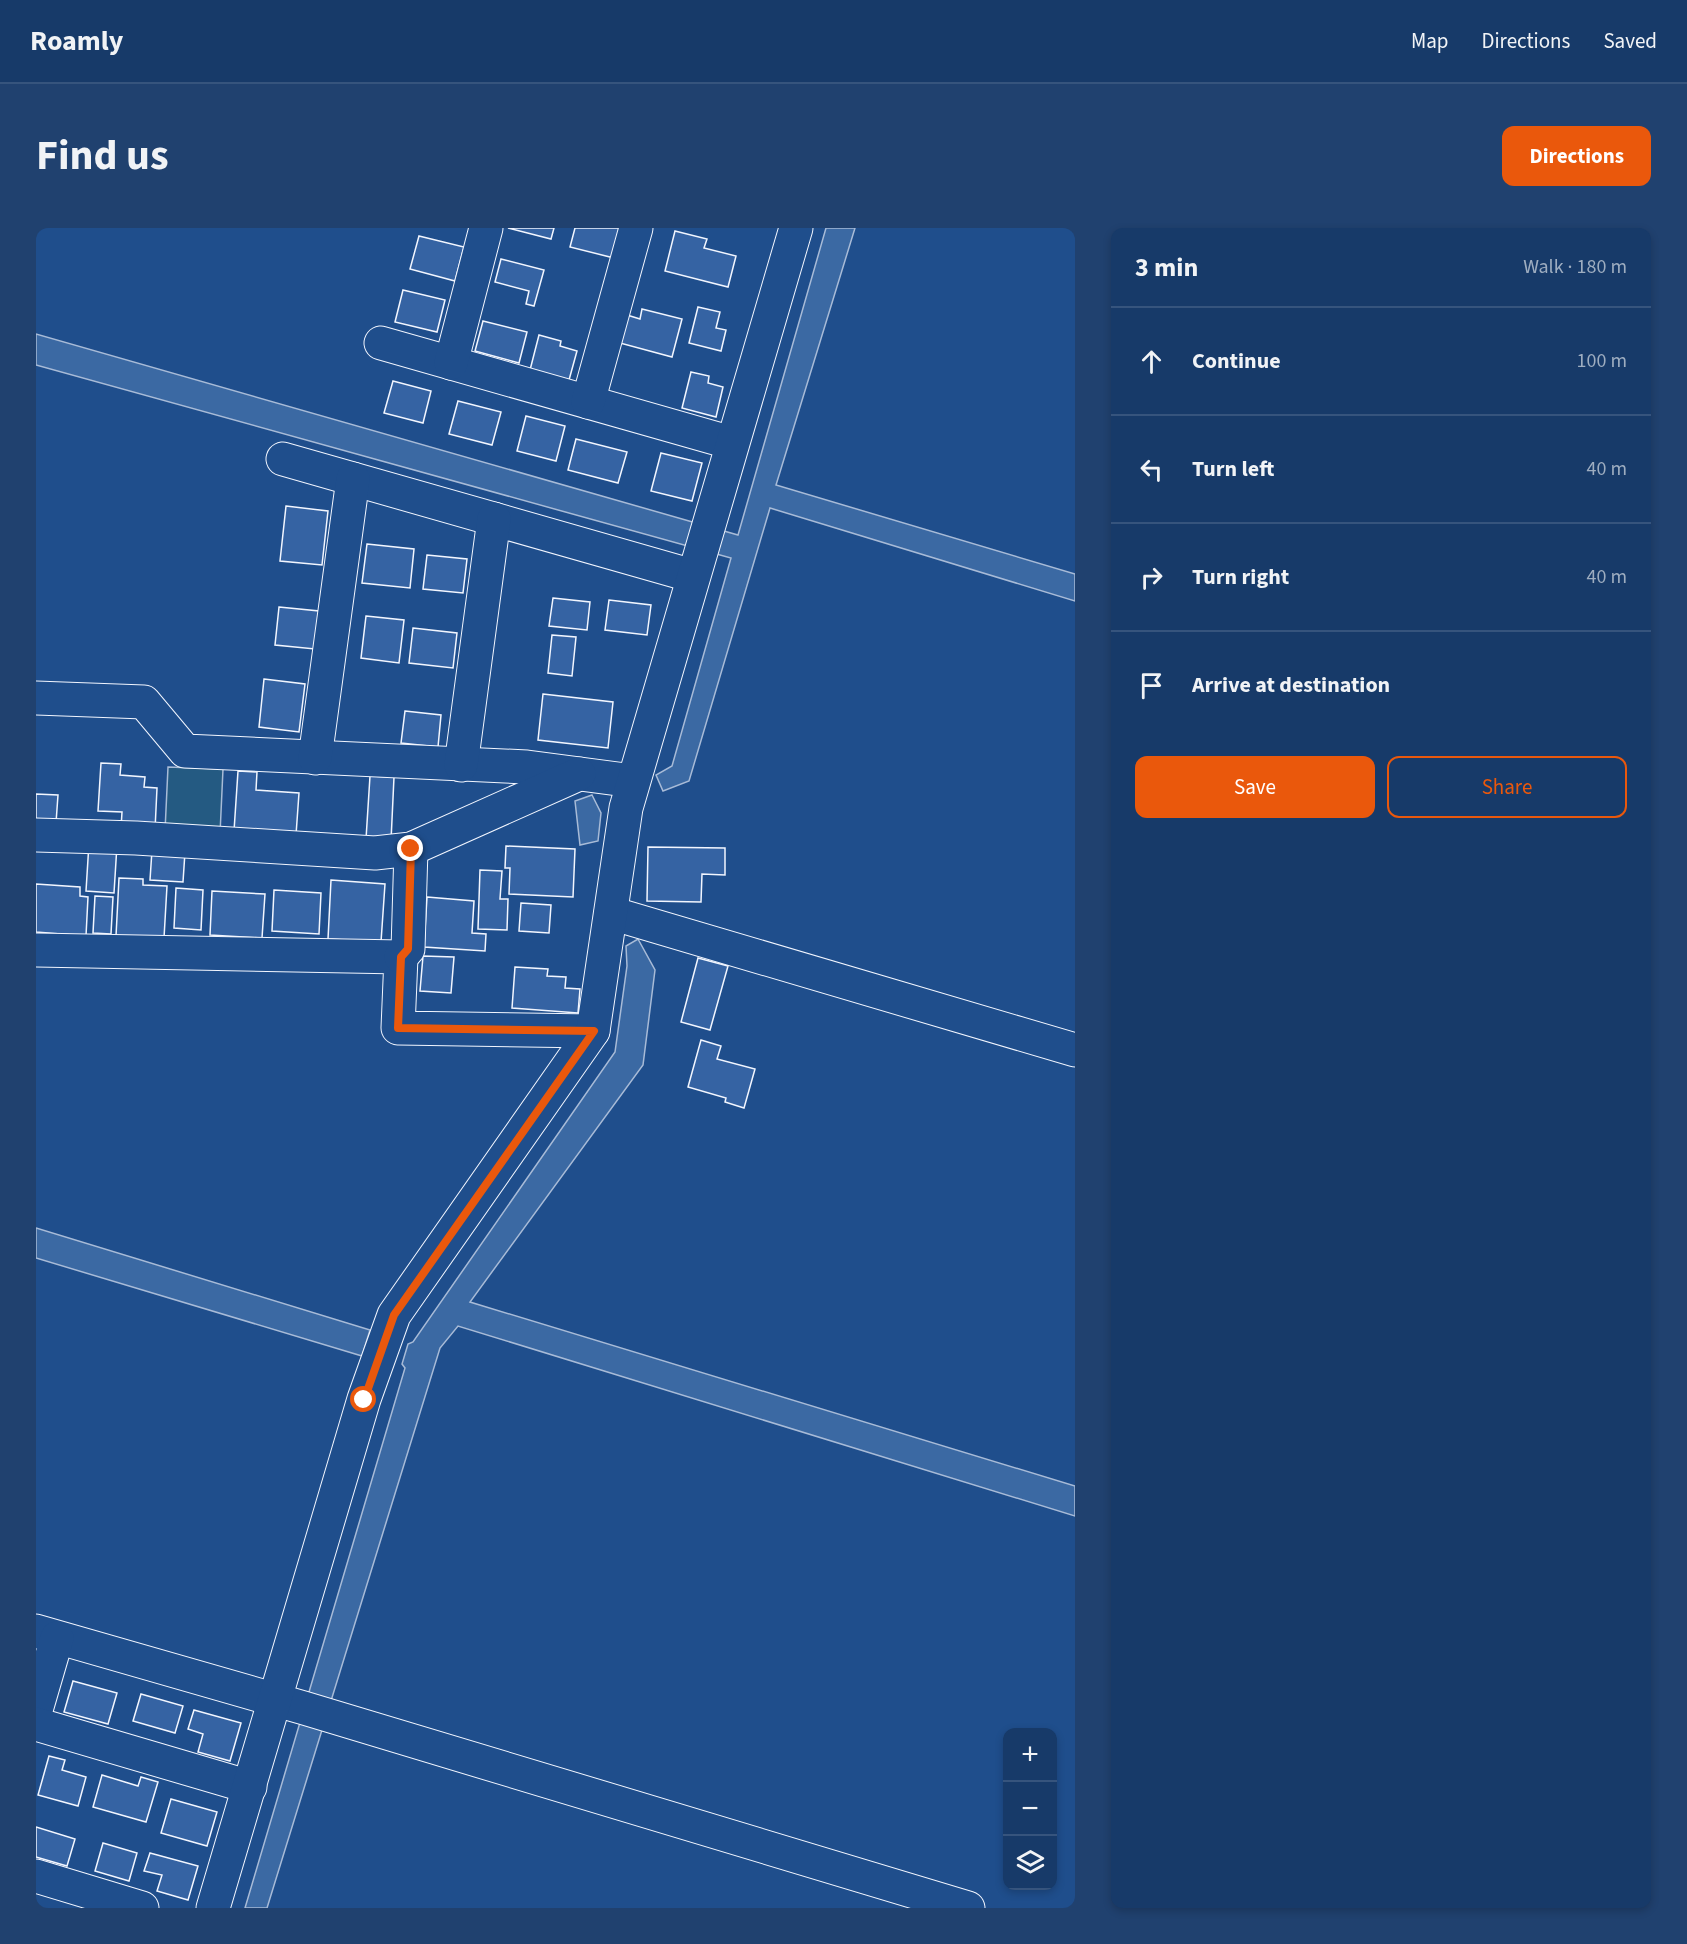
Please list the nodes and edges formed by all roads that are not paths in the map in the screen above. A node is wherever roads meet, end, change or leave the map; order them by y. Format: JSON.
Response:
{"nodes":[{"id":1,"x":486,"y":228,"type":"edge"},
{"id":2,"x":636,"y":228,"type":"edge"},
{"id":3,"x":788,"y":230,"type":"edge"},
{"id":4,"x":381,"y":343,"type":"dead end"},
{"id":5,"x":451,"y":363,"type":"junction"},
{"id":6,"x":588,"y":402,"type":"junction"},
{"id":7,"x":732,"y":443,"type":"junction"},
{"id":8,"x":283,"y":459,"type":"dead end"},
{"id":9,"x":353,"y":479,"type":"junction"},
{"id":10,"x":494,"y":519,"type":"junction"},
{"id":11,"x":695,"y":567,"type":"junction"},
{"id":12,"x":36,"y":698,"type":"edge"},
{"id":13,"x":315,"y":758,"type":"junction"},
{"id":14,"x":460,"y":765,"type":"junction"},
{"id":15,"x":579,"y":774,"type":"junction"},
{"id":16,"x":633,"y":781,"type":"junction"},
{"id":17,"x":36,"y":835,"type":"edge"},
{"id":18,"x":411,"y":849,"type":"junction"},
{"id":19,"x":611,"y":913,"type":"junction"},
{"id":20,"x":36,"y":950,"type":"edge"},
{"id":21,"x":401,"y":957,"type":"junction"},
{"id":22,"x":594,"y":1031,"type":"junction"},
{"id":23,"x":1075,"y":1050,"type":"edge"},
{"id":24,"x":47,"y":1635,"type":"edge"},
{"id":25,"x":303,"y":1708,"type":"junction"},
{"id":26,"x":36,"y":1710,"type":"edge"},
{"id":27,"x":36,"y":1724,"type":"edge"},
{"id":28,"x":250,"y":1786,"type":"junction"},
{"id":29,"x":36,"y":1876,"type":"edge"},
{"id":30,"x":142,"y":1908,"type":"edge"},
{"id":31,"x":213,"y":1908,"type":"edge"},
{"id":32,"x":968,"y":1908,"type":"edge"}],
"edges":[{"from":1,"to":5,"type":"street"},
{"from":2,"to":6,"type":"street"},
{"from":3,"to":7,"type":"street"},
{"from":4,"to":5,"type":"street"},
{"from":5,"to":6,"type":"street"},
{"from":6,"to":7,"type":"street"},
{"from":7,"to":11,"type":"street"},
{"from":8,"to":9,"type":"street"},
{"from":9,"to":10,"type":"street"},
{"from":9,"to":13,"type":"street"},
{"from":10,"to":11,"type":"street"},
{"from":10,"to":14,"type":"street"},
{"from":11,"to":16,"type":"street"},
{"from":12,"to":13,"type":"street"},
{"from":13,"to":14,"type":"street"},
{"from":14,"to":15,"type":"street"},
{"from":15,"to":16,"type":"street"},
{"from":15,"to":18,"type":"street"},
{"from":16,"to":19,"type":"street"},
{"from":17,"to":18,"type":"street"},
{"from":18,"to":21,"type":"street"},
{"from":19,"to":22,"type":"street"},
{"from":19,"to":23,"type":"street"},
{"from":20,"to":21,"type":"street"},
{"from":21,"to":22,"type":"street"},
{"from":22,"to":25,"type":"street"},
{"from":24,"to":25,"type":"street"},
{"from":24,"to":26,"type":"street"},
{"from":25,"to":28,"type":"street"},
{"from":25,"to":32,"type":"street"},
{"from":27,"to":28,"type":"street"},
{"from":28,"to":31,"type":"street"},
{"from":29,"to":30,"type":"street"}]}
